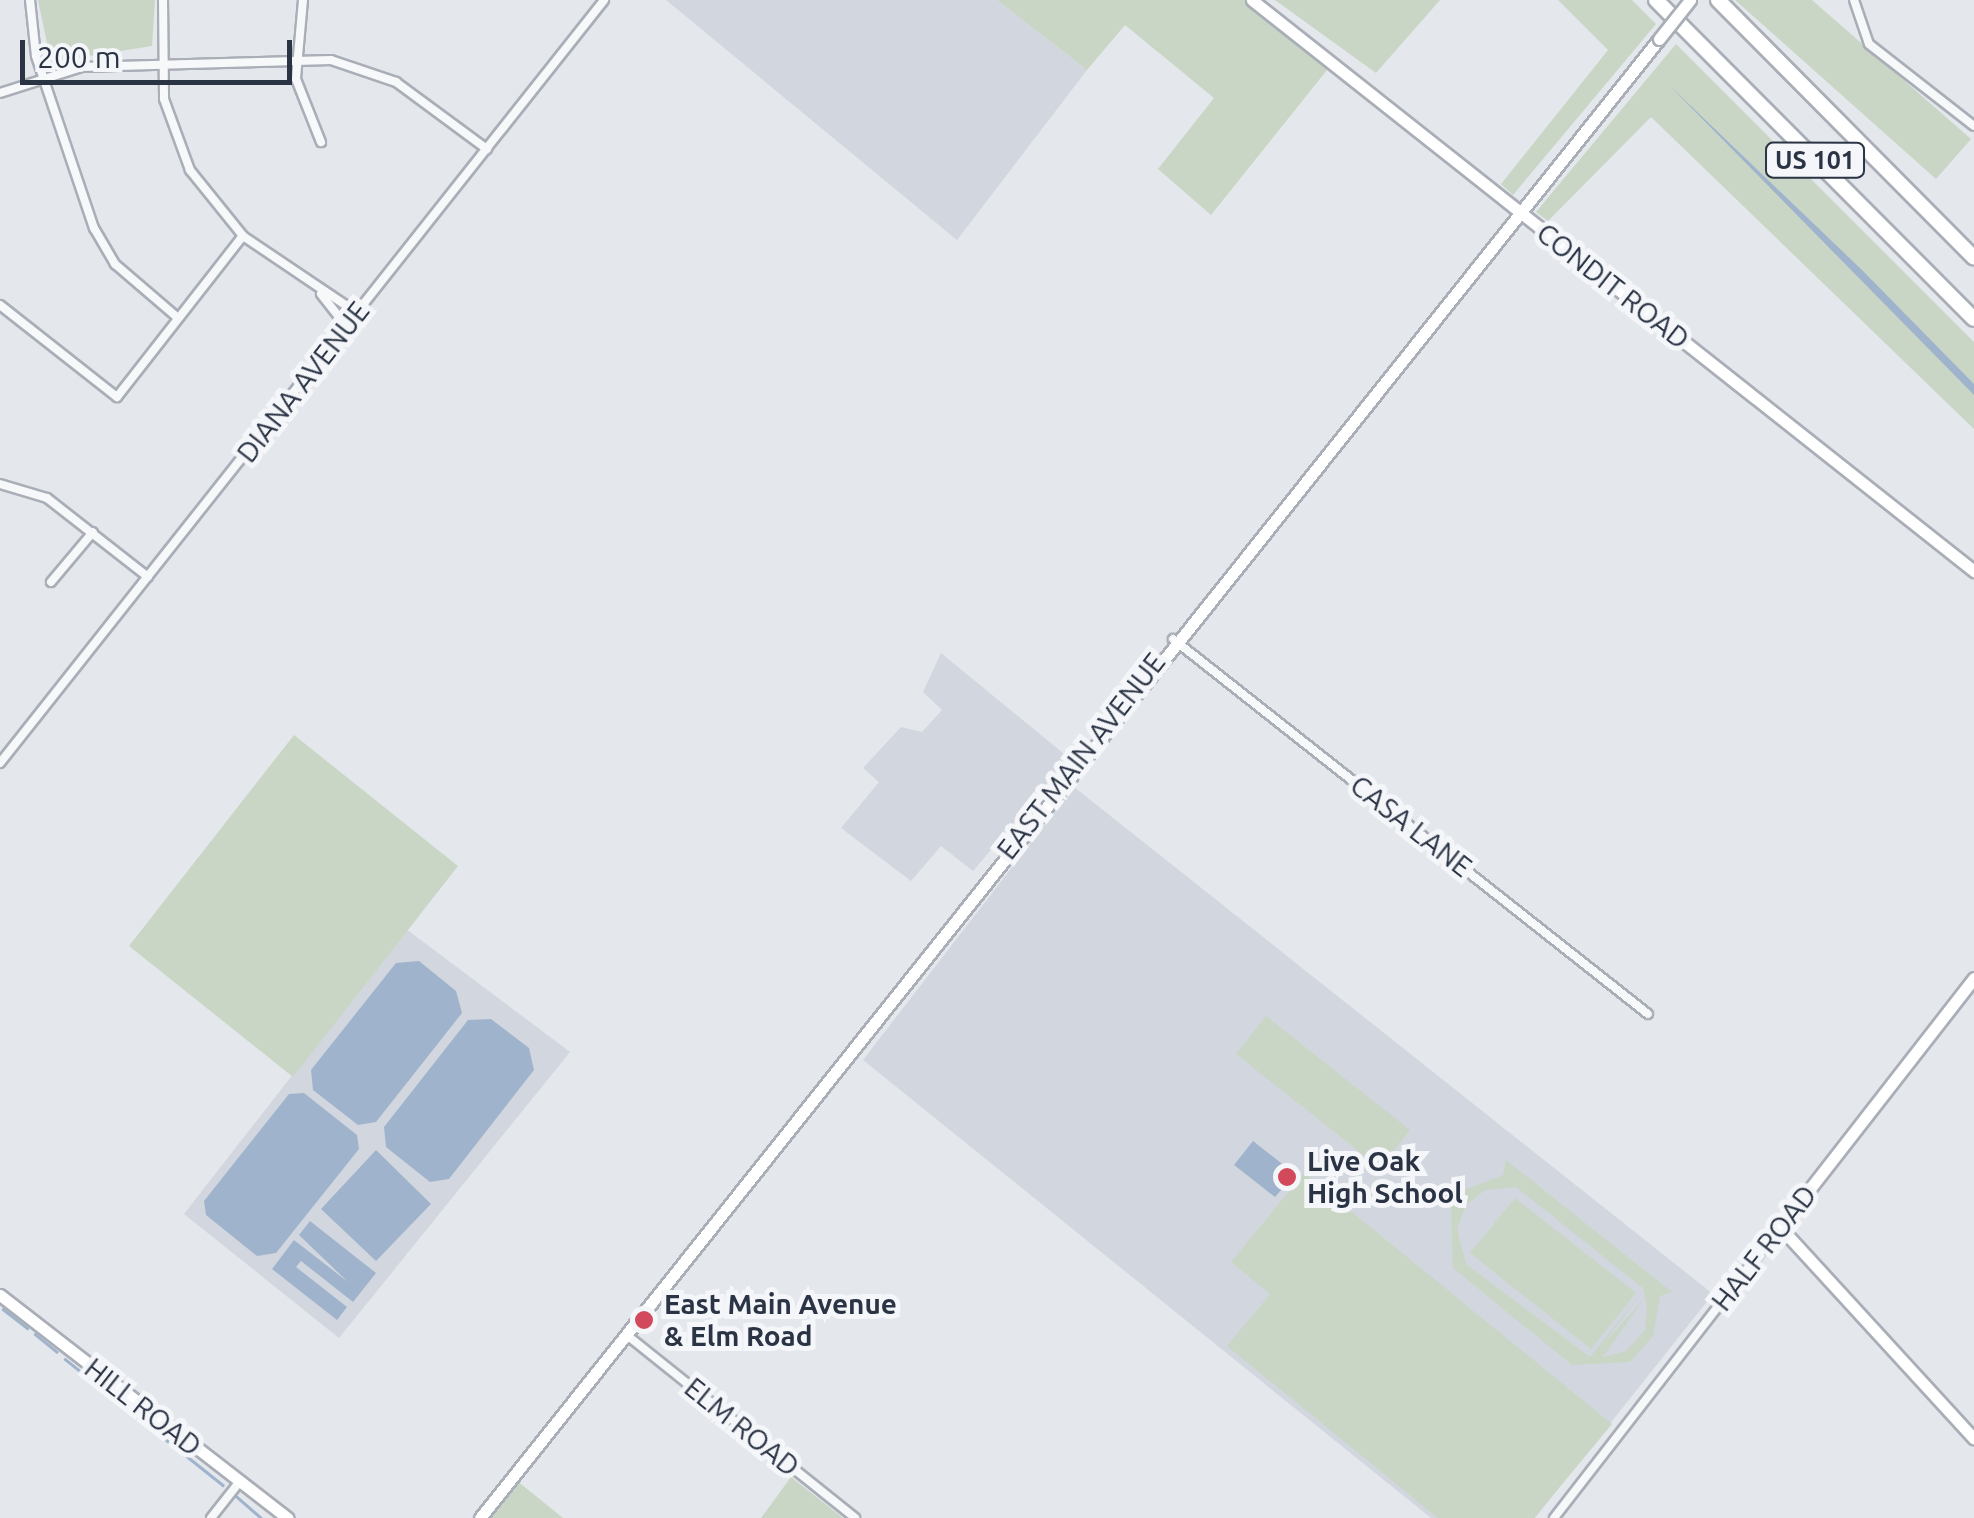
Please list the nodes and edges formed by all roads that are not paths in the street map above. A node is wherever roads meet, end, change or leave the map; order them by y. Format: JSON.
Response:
{"nodes":[{"id":1,"x":30,"y":0,"type":"edge"},
{"id":2,"x":163,"y":0,"type":"edge"},
{"id":3,"x":303,"y":0,"type":"edge"},
{"id":4,"x":604,"y":0,"type":"edge"},
{"id":5,"x":1252,"y":0,"type":"edge"},
{"id":6,"x":1656,"y":0,"type":"edge"},
{"id":7,"x":1690,"y":0,"type":"edge"},
{"id":8,"x":1718,"y":0,"type":"edge"},
{"id":9,"x":1854,"y":0,"type":"edge"},
{"id":10,"x":297,"y":56,"type":"junction"},
{"id":11,"x":161,"y":62,"type":"junction"},
{"id":12,"x":42,"y":76,"type":"junction"},
{"id":13,"x":0,"y":93,"type":"edge"},
{"id":14,"x":1974,"y":126,"type":"edge"},
{"id":15,"x":321,"y":142,"type":"dead end"},
{"id":16,"x":487,"y":148,"type":"junction"},
{"id":17,"x":1515,"y":209,"type":"junction"},
{"id":18,"x":243,"y":236,"type":"junction"},
{"id":19,"x":1974,"y":258,"type":"edge"},
{"id":20,"x":321,"y":294,"type":"junction"},
{"id":21,"x":0,"y":305,"type":"edge"},
{"id":22,"x":358,"y":314,"type":"junction"},
{"id":23,"x":178,"y":318,"type":"junction"},
{"id":24,"x":1974,"y":319,"type":"edge"},
{"id":25,"x":347,"y":327,"type":"junction"},
{"id":26,"x":0,"y":484,"type":"edge"},
{"id":27,"x":92,"y":532,"type":"junction"},
{"id":28,"x":1974,"y":571,"type":"edge"},
{"id":29,"x":148,"y":578,"type":"junction"},
{"id":30,"x":51,"y":582,"type":"dead end"},
{"id":31,"x":1173,"y":639,"type":"junction"},
{"id":32,"x":0,"y":764,"type":"edge"},
{"id":33,"x":1974,"y":978,"type":"edge"},
{"id":34,"x":1648,"y":1014,"type":"dead end"},
{"id":35,"x":1780,"y":1227,"type":"junction"},
{"id":36,"x":0,"y":1295,"type":"edge"},
{"id":37,"x":628,"y":1336,"type":"junction"},
{"id":38,"x":1974,"y":1438,"type":"edge"},
{"id":39,"x":242,"y":1480,"type":"junction"},
{"id":40,"x":212,"y":1518,"type":"edge"},
{"id":41,"x":288,"y":1518,"type":"edge"},
{"id":42,"x":480,"y":1518,"type":"edge"},
{"id":43,"x":856,"y":1518,"type":"edge"},
{"id":44,"x":1554,"y":1518,"type":"edge"}],
"edges":[{"from":1,"to":12,"type":"street"},
{"from":2,"to":11,"type":"street"},
{"from":3,"to":10,"type":"street"},
{"from":4,"to":16,"type":"street","name":"DIANA AVENUE"},
{"from":5,"to":17,"type":"street","name":"CONDIT ROAD"},
{"from":6,"to":24,"type":"highway","number":"US 101"},
{"from":7,"to":17,"type":"street","name":"EAST MAIN AVENUE","bridge":true},
{"from":8,"to":19,"type":"highway","number":"US 101"},
{"from":9,"to":14,"type":"street"},
{"from":10,"to":11,"type":"street"},
{"from":10,"to":15,"type":"street"},
{"from":10,"to":16,"type":"street"},
{"from":11,"to":12,"type":"street"},
{"from":11,"to":18,"type":"street"},
{"from":12,"to":13,"type":"street"},
{"from":12,"to":23,"type":"street"},
{"from":16,"to":22,"type":"street","name":"DIANA AVENUE"},
{"from":17,"to":28,"type":"street","name":"CONDIT ROAD"},
{"from":17,"to":31,"type":"street","name":"EAST MAIN AVENUE"},
{"from":18,"to":20,"type":"street"},
{"from":18,"to":23,"type":"street"},
{"from":20,"to":22,"type":"street"},
{"from":20,"to":25,"type":"street"},
{"from":21,"to":23,"type":"street"},
{"from":22,"to":25,"type":"street","name":"DIANA AVENUE"},
{"from":25,"to":29,"type":"street","name":"DIANA AVENUE"},
{"from":26,"to":27,"type":"street"},
{"from":27,"to":29,"type":"street"},
{"from":27,"to":30,"type":"street"},
{"from":29,"to":32,"type":"street","name":"DIANA AVENUE"},
{"from":31,"to":34,"type":"street","name":"CASA LANE"},
{"from":31,"to":37,"type":"street","name":"EAST MAIN AVENUE"},
{"from":33,"to":35,"type":"street","name":"HALF ROAD"},
{"from":35,"to":38,"type":"street"},
{"from":35,"to":44,"type":"street","name":"HALF ROAD"},
{"from":36,"to":39,"type":"street","name":"HILL ROAD"},
{"from":37,"to":42,"type":"street","name":"EAST MAIN AVENUE"},
{"from":37,"to":43,"type":"street","name":"ELM ROAD"},
{"from":39,"to":40,"type":"street"},
{"from":39,"to":41,"type":"street","name":"HILL ROAD"}]}
